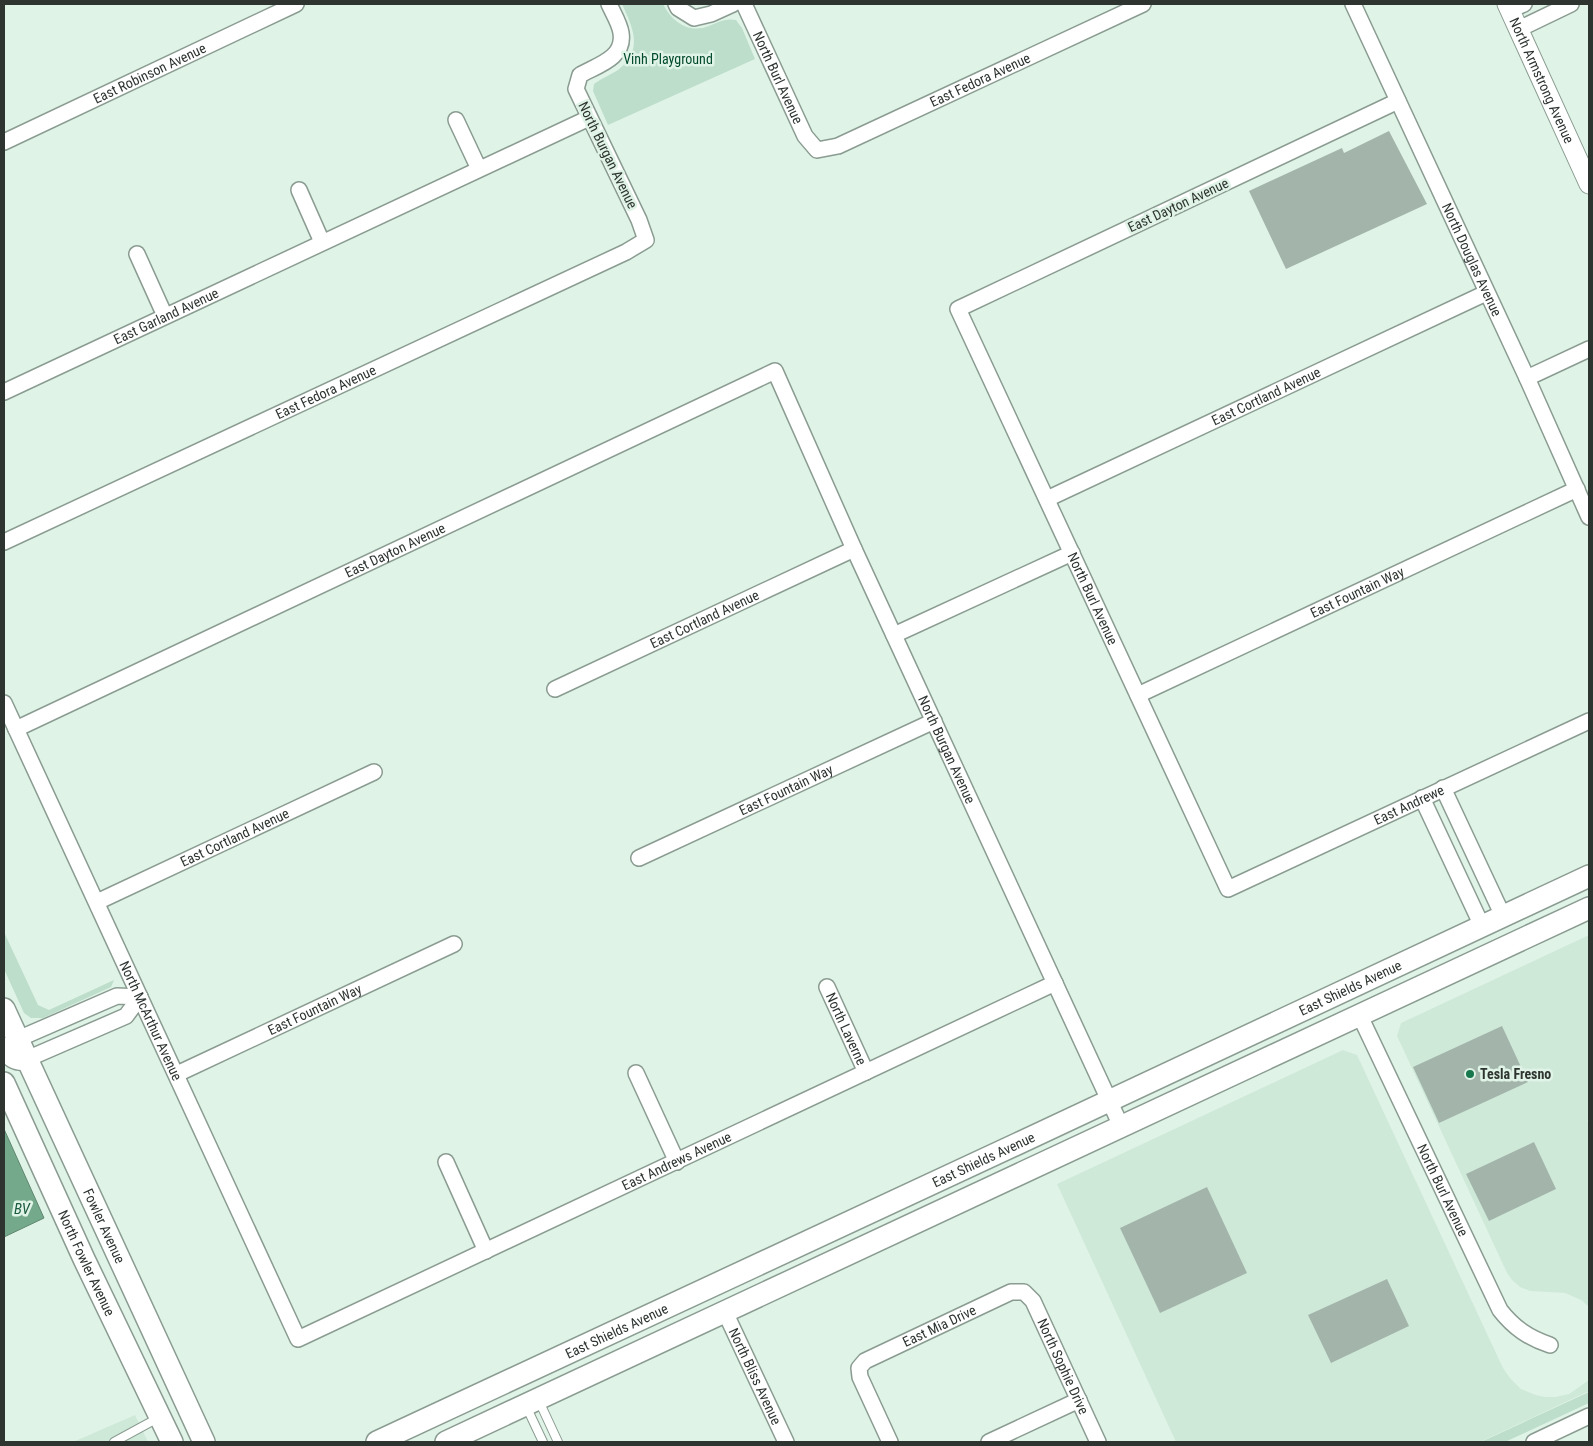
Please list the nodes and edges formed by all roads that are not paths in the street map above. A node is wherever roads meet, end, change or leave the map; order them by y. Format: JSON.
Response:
{"nodes":[{"id":1,"x":296,"y":4,"type":"edge"},
{"id":2,"x":609,"y":4,"type":"edge"},
{"id":3,"x":676,"y":4,"type":"edge"},
{"id":4,"x":733,"y":4,"type":"edge"},
{"id":5,"x":744,"y":4,"type":"edge"},
{"id":6,"x":1143,"y":4,"type":"edge"},
{"id":7,"x":1353,"y":4,"type":"edge"},
{"id":8,"x":1571,"y":4,"type":"edge"},
{"id":9,"x":1514,"y":6,"type":"edge"},
{"id":10,"x":1518,"y":29,"type":"junction"},
{"id":11,"x":1398,"y":101,"type":"junction"},
{"id":12,"x":590,"y":118,"type":"junction"},
{"id":13,"x":456,"y":120,"type":"dead end"},
{"id":14,"x":4,"y":142,"type":"edge"},
{"id":15,"x":817,"y":150,"type":"joint"},
{"id":16,"x":479,"y":169,"type":"junction"},
{"id":17,"x":1589,"y":184,"type":"edge"},
{"id":18,"x":298,"y":190,"type":"dead end"},
{"id":19,"x":646,"y":240,"type":"joint"},
{"id":20,"x":322,"y":242,"type":"junction"},
{"id":21,"x":137,"y":254,"type":"dead end"},
{"id":22,"x":1486,"y":294,"type":"junction"},
{"id":23,"x":958,"y":308,"type":"joint"},
{"id":24,"x":165,"y":316,"type":"junction"},
{"id":25,"x":1589,"y":349,"type":"edge"},
{"id":26,"x":775,"y":371,"type":"joint"},
{"id":27,"x":1527,"y":378,"type":"junction"},
{"id":28,"x":5,"y":387,"type":"edge"},
{"id":29,"x":1576,"y":488,"type":"junction"},
{"id":30,"x":1047,"y":499,"type":"junction"},
{"id":31,"x":1589,"y":517,"type":"edge"},
{"id":32,"x":4,"y":542,"type":"edge"},
{"id":33,"x":854,"y":549,"type":"junction"},
{"id":34,"x":1072,"y":553,"type":"junction"},
{"id":35,"x":894,"y":635,"type":"junction"},
{"id":36,"x":555,"y":689,"type":"dead end"},
{"id":37,"x":1138,"y":694,"type":"junction"},
{"id":38,"x":4,"y":703,"type":"edge"},
{"id":39,"x":934,"y":721,"type":"junction"},
{"id":40,"x":1589,"y":721,"type":"edge"},
{"id":41,"x":16,"y":729,"type":"junction"},
{"id":42,"x":374,"y":772,"type":"dead end"},
{"id":43,"x":1443,"y":788,"type":"junction"},
{"id":44,"x":1422,"y":798,"type":"junction"},
{"id":45,"x":638,"y":858,"type":"dead end"},
{"id":46,"x":1589,"y":876,"type":"edge"},
{"id":47,"x":1228,"y":889,"type":"joint"},
{"id":48,"x":97,"y":902,"type":"junction"},
{"id":49,"x":1589,"y":908,"type":"edge"},
{"id":50,"x":1503,"y":916,"type":"junction"},
{"id":51,"x":1482,"y":926,"type":"junction"},
{"id":52,"x":454,"y":944,"type":"dead end"},
{"id":53,"x":1056,"y":983,"type":"junction"},
{"id":54,"x":827,"y":986,"type":"dead end"},
{"id":55,"x":140,"y":997,"type":"junction"},
{"id":56,"x":4,"y":1009,"type":"edge"},
{"id":57,"x":1359,"y":1014,"type":"junction"},
{"id":58,"x":16,"y":1049,"type":"edge"},
{"id":59,"x":866,"y":1072,"type":"junction"},
{"id":60,"x":636,"y":1073,"type":"dead end"},
{"id":61,"x":177,"y":1074,"type":"junction"},
{"id":62,"x":4,"y":1082,"type":"edge"},
{"id":63,"x":1109,"y":1100,"type":"junction"},
{"id":64,"x":1121,"y":1126,"type":"junction"},
{"id":65,"x":446,"y":1162,"type":"dead end"},
{"id":66,"x":676,"y":1162,"type":"junction"},
{"id":67,"x":900,"y":1200,"type":"junction"},
{"id":68,"x":486,"y":1250,"type":"junction"},
{"id":69,"x":709,"y":1289,"type":"junction"},
{"id":70,"x":1024,"y":1292,"type":"joint"},
{"id":71,"x":725,"y":1312,"type":"junction"},
{"id":72,"x":298,"y":1338,"type":"joint"},
{"id":73,"x":1550,"y":1345,"type":"dead end"},
{"id":74,"x":1079,"y":1400,"type":"junction"},
{"id":75,"x":532,"y":1401,"type":"junction"},
{"id":76,"x":1589,"y":1416,"type":"edge"},
{"id":77,"x":160,"y":1418,"type":"junction"},
{"id":78,"x":114,"y":1442,"type":"edge"},
{"id":79,"x":172,"y":1442,"type":"edge"},
{"id":80,"x":204,"y":1442,"type":"edge"},
{"id":81,"x":377,"y":1442,"type":"edge"},
{"id":82,"x":446,"y":1442,"type":"edge"},
{"id":83,"x":543,"y":1442,"type":"edge"},
{"id":84,"x":558,"y":1442,"type":"edge"},
{"id":85,"x":786,"y":1442,"type":"edge"},
{"id":86,"x":890,"y":1442,"type":"edge"},
{"id":87,"x":989,"y":1442,"type":"edge"},
{"id":88,"x":1098,"y":1442,"type":"edge"},
{"id":89,"x":1534,"y":1442,"type":"edge"}],
"edges":[{"from":1,"to":14,"type":"street","name":"East Robinson Avenue"},
{"from":2,"to":12,"type":"street","name":"North Burgan Avenue"},
{"from":3,"to":4,"type":"street"},
{"from":5,"to":15,"type":"street","name":"North Burl Avenue"},
{"from":6,"to":15,"type":"street","name":"East Fedora Avenue"},
{"from":7,"to":11,"type":"street","name":"North Douglas Avenue"},
{"from":8,"to":10,"type":"street"},
{"from":9,"to":10,"type":"street","name":"North Armstrong Avenue"},
{"from":10,"to":17,"type":"street","name":"North Armstrong Avenue"},
{"from":11,"to":22,"type":"street","name":"North Douglas Avenue"},
{"from":11,"to":23,"type":"street","name":"East Dayton Avenue"},
{"from":12,"to":16,"type":"street","name":"East Garland Avenue"},
{"from":12,"to":19,"type":"street","name":"North Burgan Avenue"},
{"from":13,"to":16,"type":"street"},
{"from":16,"to":20,"type":"street","name":"East Garland Avenue"},
{"from":18,"to":20,"type":"street"},
{"from":19,"to":32,"type":"street","name":"East Fedora Avenue"},
{"from":20,"to":24,"type":"street","name":"East Garland Avenue"},
{"from":21,"to":24,"type":"street"},
{"from":22,"to":27,"type":"street","name":"North Douglas Avenue"},
{"from":22,"to":30,"type":"street","name":"East Cortland Avenue"},
{"from":23,"to":30,"type":"street","name":"North Burl Avenue"},
{"from":24,"to":28,"type":"street","name":"East Garland Avenue"},
{"from":25,"to":27,"type":"street"},
{"from":26,"to":33,"type":"street","name":"North Burgan Avenue"},
{"from":26,"to":41,"type":"street","name":"East Dayton Avenue"},
{"from":27,"to":29,"type":"street","name":"North Douglas Avenue"},
{"from":29,"to":31,"type":"street","name":"North Douglas Avenue"},
{"from":29,"to":37,"type":"street","name":"East Fountain Way"},
{"from":30,"to":34,"type":"street","name":"North Burl Avenue"},
{"from":33,"to":35,"type":"street","name":"North Burgan Avenue"},
{"from":33,"to":36,"type":"street","name":"East Cortland Avenue"},
{"from":34,"to":35,"type":"street"},
{"from":34,"to":37,"type":"street","name":"North Burl Avenue"},
{"from":35,"to":39,"type":"street","name":"North Burgan Avenue"},
{"from":37,"to":47,"type":"street","name":"North Burl Avenue"},
{"from":38,"to":41,"type":"street","name":"North McArthur Avenue"},
{"from":39,"to":45,"type":"street","name":"East Fountain Way"},
{"from":39,"to":53,"type":"street","name":"North Burgan Avenue"},
{"from":40,"to":43,"type":"street","name":"East Andrewe"},
{"from":41,"to":48,"type":"street","name":"North McArthur Avenue"},
{"from":42,"to":48,"type":"street","name":"East Cortland Avenue"},
{"from":43,"to":44,"type":"street","name":"East Andrewe"},
{"from":43,"to":50,"type":"street"},
{"from":44,"to":47,"type":"street","name":"East Andrewe"},
{"from":44,"to":51,"type":"street"},
{"from":46,"to":50,"type":"main road","name":"East Shields Avenue"},
{"from":48,"to":55,"type":"street","name":"North McArthur Avenue"},
{"from":49,"to":57,"type":"main road","name":"East Shields Avenue"},
{"from":50,"to":51,"type":"main road","name":"East Shields Avenue"},
{"from":51,"to":63,"type":"main road","name":"East Shields Avenue"},
{"from":52,"to":61,"type":"street","name":"East Fountain Way"},
{"from":53,"to":59,"type":"street","name":"East Andrews Avenue"},
{"from":53,"to":63,"type":"street","name":"North Burgan Avenue"},
{"from":54,"to":59,"type":"street","name":"North Laverne"},
{"from":55,"to":58,"type":"street"},
{"from":55,"to":58,"type":"street"},
{"from":55,"to":61,"type":"street","name":"North McArthur Avenue"},
{"from":56,"to":58,"type":"main road","name":"Fowler Avenue"},
{"from":57,"to":64,"type":"main road","name":"East Shields Avenue"},
{"from":57,"to":73,"type":"street","name":"North Burl Avenue"},
{"from":58,"to":80,"type":"main road","name":"Fowler Avenue"},
{"from":59,"to":66,"type":"street","name":"East Andrews Avenue"},
{"from":60,"to":66,"type":"street"},
{"from":61,"to":72,"type":"street","name":"North McArthur Avenue"},
{"from":62,"to":77,"type":"main road","name":"North Fowler Avenue"},
{"from":63,"to":64,"type":"street","name":"North Burgan Avenue"},
{"from":63,"to":67,"type":"main road","name":"East Shields Avenue"},
{"from":64,"to":71,"type":"main road","name":"East Shields Avenue"},
{"from":65,"to":68,"type":"street"},
{"from":66,"to":68,"type":"street","name":"East Andrews Avenue"},
{"from":67,"to":69,"type":"main road","name":"East Shields Avenue"},
{"from":67,"to":71,"type":"main road"},
{"from":68,"to":72,"type":"street","name":"East Andrews Avenue"},
{"from":69,"to":75,"type":"main road"},
{"from":69,"to":81,"type":"main road","name":"East Shields Avenue"},
{"from":70,"to":74,"type":"street","name":"North Sophie Drive"},
{"from":70,"to":86,"type":"street","name":"East Mia Drive"},
{"from":71,"to":75,"type":"main road","name":"East Shields Avenue"},
{"from":71,"to":85,"type":"street","name":"North Bliss Avenue"},
{"from":74,"to":87,"type":"street"},
{"from":74,"to":88,"type":"street","name":"North Sophie Drive"},
{"from":75,"to":82,"type":"main road","name":"East Shields Avenue"},
{"from":75,"to":83,"type":"lane"},
{"from":75,"to":84,"type":"lane"},
{"from":76,"to":89,"type":"street"},
{"from":77,"to":78,"type":"lane"},
{"from":77,"to":79,"type":"main road","name":"North Fowler Avenue"}]}
